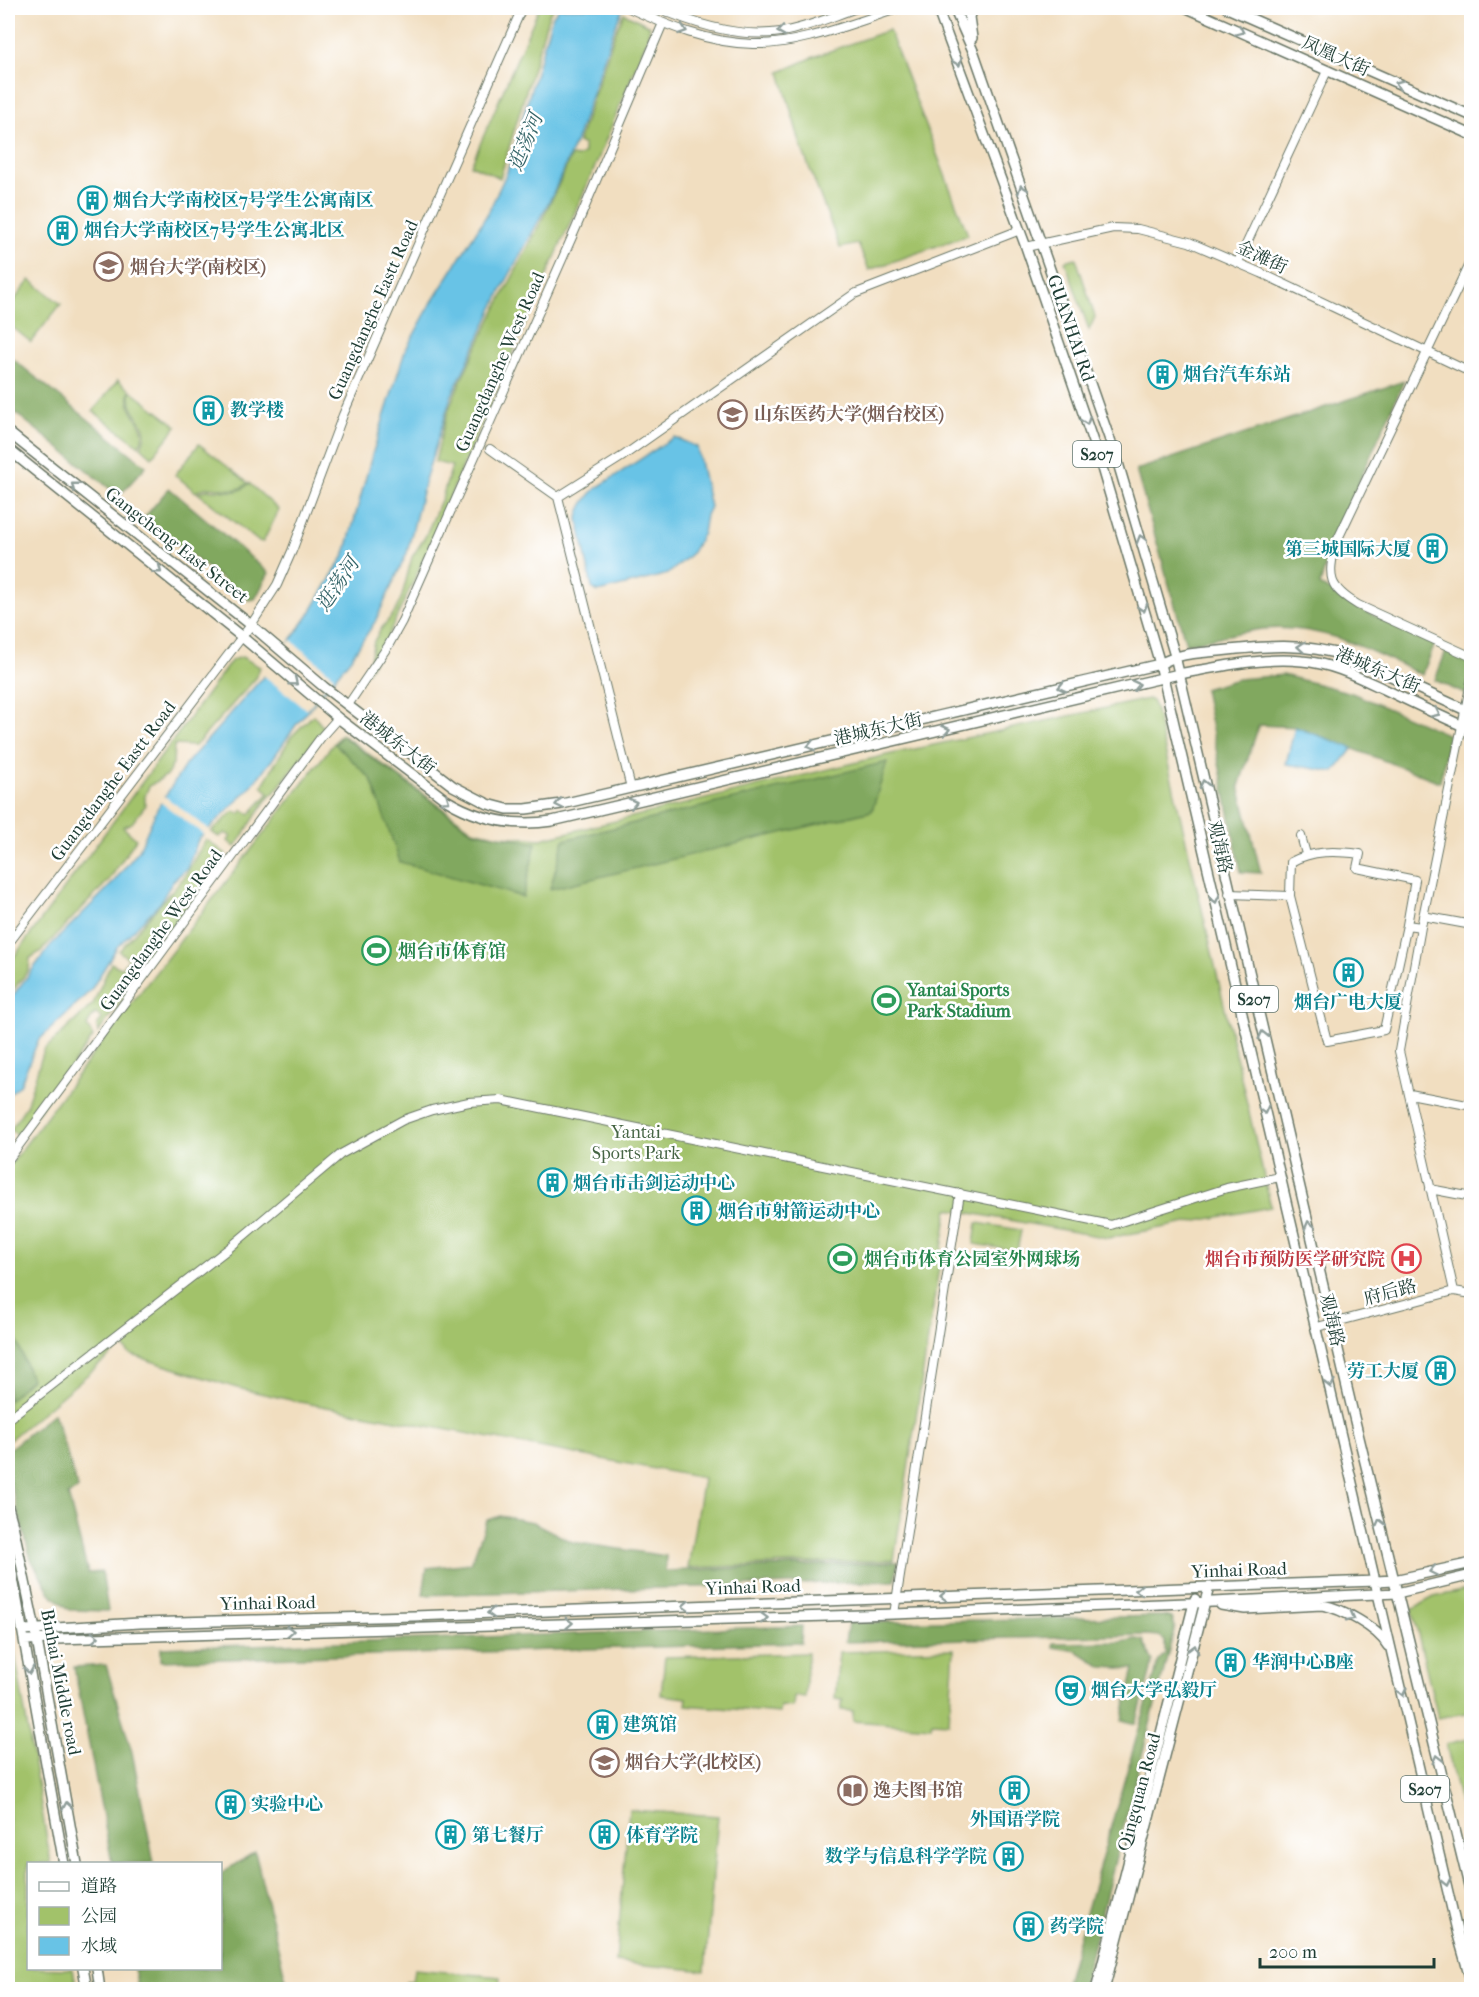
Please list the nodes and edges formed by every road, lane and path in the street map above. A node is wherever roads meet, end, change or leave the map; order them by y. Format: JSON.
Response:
{"nodes":[{"id":1,"x":522,"y":8,"type":"edge"},
{"id":2,"x":629,"y":8,"type":"edge"},
{"id":3,"x":658,"y":8,"type":"edge"},
{"id":4,"x":857,"y":8,"type":"edge"},
{"id":5,"x":901,"y":8,"type":"edge"},
{"id":6,"x":938,"y":8,"type":"edge"},
{"id":7,"x":954,"y":8,"type":"edge"},
{"id":8,"x":972,"y":8,"type":"edge"},
{"id":9,"x":1188,"y":8,"type":"edge"},
{"id":10,"x":1210,"y":8,"type":"edge"},
{"id":11,"x":1227,"y":8,"type":"edge"},
{"id":12,"x":663,"y":24,"type":"junction"},
{"id":13,"x":974,"y":52,"type":"junction"},
{"id":14,"x":1327,"y":70,"type":"junction"},
{"id":15,"x":1432,"y":99,"type":"junction"},
{"id":16,"x":1426,"y":115,"type":"junction"},
{"id":17,"x":1472,"y":116,"type":"edge"},
{"id":18,"x":1472,"y":135,"type":"edge"},
{"id":19,"x":1020,"y":230,"type":"junction"},
{"id":20,"x":1042,"y":244,"type":"junction"},
{"id":21,"x":1026,"y":247,"type":"junction"},
{"id":22,"x":1472,"y":258,"type":"edge"},
{"id":23,"x":1238,"y":262,"type":"junction"},
{"id":24,"x":1427,"y":353,"type":"junction"},
{"id":25,"x":1472,"y":373,"type":"edge"},
{"id":26,"x":8,"y":432,"type":"edge"},
{"id":27,"x":8,"y":449,"type":"edge"},
{"id":28,"x":490,"y":449,"type":"dead end"},
{"id":29,"x":558,"y":497,"type":"junction"},
{"id":30,"x":121,"y":523,"type":"junction"},
{"id":31,"x":112,"y":534,"type":"junction"},
{"id":32,"x":251,"y":625,"type":"junction"},
{"id":33,"x":242,"y":637,"type":"junction"},
{"id":34,"x":1175,"y":656,"type":"junction"},
{"id":35,"x":1472,"y":657,"type":"edge"},
{"id":36,"x":1160,"y":664,"type":"junction"},
{"id":37,"x":1179,"y":674,"type":"junction"},
{"id":38,"x":1472,"y":676,"type":"edge"},
{"id":39,"x":1164,"y":679,"type":"junction"},
{"id":40,"x":324,"y":687,"type":"joint"},
{"id":41,"x":316,"y":700,"type":"joint"},
{"id":42,"x":348,"y":705,"type":"junction"},
{"id":43,"x":1468,"y":711,"type":"edge"},
{"id":44,"x":338,"y":718,"type":"junction"},
{"id":45,"x":1461,"y":725,"type":"junction"},
{"id":46,"x":1472,"y":730,"type":"edge"},
{"id":47,"x":631,"y":788,"type":"junction"},
{"id":48,"x":1301,"y":836,"type":"dead end"},
{"id":49,"x":1306,"y":854,"type":"junction"},
{"id":50,"x":1229,"y":894,"type":"junction"},
{"id":51,"x":1290,"y":896,"type":"junction"},
{"id":52,"x":1423,"y":916,"type":"junction"},
{"id":53,"x":1407,"y":925,"type":"junction"},
{"id":54,"x":1472,"y":925,"type":"edge"},
{"id":55,"x":1421,"y":927,"type":"junction"},
{"id":56,"x":8,"y":944,"type":"edge"},
{"id":57,"x":1410,"y":1094,"type":"junction"},
{"id":58,"x":1472,"y":1106,"type":"edge"},
{"id":59,"x":8,"y":1160,"type":"edge"},
{"id":60,"x":1280,"y":1177,"type":"junction"},
{"id":61,"x":1430,"y":1189,"type":"junction"},
{"id":62,"x":960,"y":1193,"type":"junction"},
{"id":63,"x":1472,"y":1197,"type":"edge"},
{"id":64,"x":1454,"y":1291,"type":"junction"},
{"id":65,"x":1472,"y":1294,"type":"edge"},
{"id":66,"x":1332,"y":1323,"type":"junction"},
{"id":67,"x":1317,"y":1327,"type":"junction"},
{"id":68,"x":8,"y":1419,"type":"edge"},
{"id":69,"x":8,"y":1507,"type":"edge"},
{"id":70,"x":8,"y":1550,"type":"edge"},
{"id":71,"x":1472,"y":1563,"type":"edge"},
{"id":72,"x":1472,"y":1575,"type":"edge"},
{"id":73,"x":1394,"y":1580,"type":"junction"},
{"id":74,"x":1376,"y":1581,"type":"junction"},
{"id":75,"x":1209,"y":1587,"type":"junction"},
{"id":76,"x":1197,"y":1588,"type":"junction"},
{"id":77,"x":1397,"y":1593,"type":"junction"},
{"id":78,"x":1378,"y":1594,"type":"junction"},
{"id":79,"x":896,"y":1598,"type":"junction"},
{"id":80,"x":1194,"y":1602,"type":"junction"},
{"id":81,"x":1209,"y":1602,"type":"junction"},
{"id":82,"x":894,"y":1614,"type":"junction"},
{"id":83,"x":36,"y":1634,"type":"junction"},
{"id":84,"x":23,"y":1635,"type":"junction"},
{"id":85,"x":1394,"y":1657,"type":"junction"},
{"id":86,"x":64,"y":1862,"type":"edge"},
{"id":87,"x":77,"y":1862,"type":"edge"},
{"id":88,"x":1472,"y":1898,"type":"edge"},
{"id":89,"x":83,"y":1970,"type":"edge"},
{"id":90,"x":97,"y":1970,"type":"edge"},
{"id":91,"x":1472,"y":1984,"type":"edge"},
{"id":92,"x":87,"y":1989,"type":"edge"},
{"id":93,"x":100,"y":1989,"type":"edge"},
{"id":94,"x":1096,"y":1989,"type":"edge"},
{"id":95,"x":1104,"y":1989,"type":"edge"}],
"edges":[{"from":1,"to":32,"type":"street","name":"Guangdanghe Eastt Road"},
{"from":2,"to":12,"type":"street"},
{"from":4,"to":3,"type":"street","one_way":true},
{"from":12,"to":5,"type":"street","one_way":true},
{"from":6,"to":19,"type":"main road","name":"GUANHAI Rd","number":"S207","one_way":true},
{"from":7,"to":13,"type":"main road","name":"GUANHAI Rd","number":"S207"},
{"from":8,"to":13,"type":"main road"},
{"from":9,"to":10,"type":"main road"},
{"from":9,"to":14,"type":"main road","name":"凤凰大街","one_way":true},
{"from":15,"to":11,"type":"main road","name":"凤凰大街","one_way":true},
{"from":12,"to":42,"type":"street","name":"Guangdanghe West Road"},
{"from":20,"to":13,"type":"main road","name":"GUANHAI Rd","number":"S207","one_way":true},
{"from":14,"to":16,"type":"main road","name":"凤凰大街"},
{"from":14,"to":23,"type":"street"},
{"from":15,"to":16,"type":"main road"},
{"from":15,"to":17,"type":"main road","name":"凤凰大街"},
{"from":16,"to":18,"type":"main road","name":"凤凰大街"},
{"from":19,"to":21,"type":"main road","name":"GUANHAI Rd","number":"S207"},
{"from":19,"to":29,"type":"street"},
{"from":20,"to":21,"type":"street","name":"金滩街"},
{"from":20,"to":23,"type":"street","name":"金滩街"},
{"from":34,"to":20,"type":"main road","name":"GUANHAI Rd","number":"S207","one_way":true},
{"from":21,"to":36,"type":"main road","name":"GUANHAI Rd","number":"S207","one_way":true},
{"from":22,"to":24,"type":"street"},
{"from":23,"to":24,"type":"street","name":"金滩街"},
{"from":24,"to":25,"type":"street","name":"金滩街"},
{"from":24,"to":35,"type":"street"},
{"from":30,"to":26,"type":"main road","name":"Gangcheng East Street","one_way":true},
{"from":27,"to":31,"type":"main road","name":"Gangcheng East Street"},
{"from":28,"to":29,"type":"street"},
{"from":29,"to":47,"type":"street"},
{"from":30,"to":31,"type":"main road"},
{"from":30,"to":32,"type":"main road","name":"Gangcheng East Street"},
{"from":31,"to":33,"type":"main road","name":"Gangcheng East Street","one_way":true},
{"from":32,"to":33,"type":"street","name":"Guangdanghe Eastt Road"},
{"from":32,"to":40,"type":"main road","name":"Gangcheng East Street"},
{"from":33,"to":41,"type":"main road","name":"Gangcheng East Street","one_way":true},
{"from":33,"to":56,"type":"street","name":"Guangdanghe Eastt Road"},
{"from":34,"to":36,"type":"main road","name":"港城东大街"},
{"from":34,"to":37,"type":"main road","name":"观海路","number":"S207"},
{"from":43,"to":34,"type":"main road","name":"港城东大街","one_way":true},
{"from":36,"to":39,"type":"main road","name":"观海路","number":"S207"},
{"from":36,"to":47,"type":"main road","name":"港城东大街","one_way":true},
{"from":37,"to":39,"type":"main road","name":"港城东大街"},
{"from":37,"to":45,"type":"main road","name":"港城东大街","one_way":true},
{"from":50,"to":37,"type":"main road","name":"观海路","number":"S207","one_way":true},
{"from":38,"to":43,"type":"street"},
{"from":44,"to":39,"type":"main road","name":"港城东大街","one_way":true},
{"from":39,"to":60,"type":"main road","name":"观海路","number":"S207","one_way":true},
{"from":40,"to":42,"type":"main road","name":"港城东大街"},
{"from":41,"to":44,"type":"main road","name":"港城东大街"},
{"from":47,"to":42,"type":"main road","name":"港城东大街","one_way":true},
{"from":43,"to":45,"type":"street"},
{"from":44,"to":59,"type":"street","name":"Guangdanghe West Road"},
{"from":45,"to":46,"type":"main road","name":"港城东大街"},
{"from":45,"to":52,"type":"street"},
{"from":48,"to":49,"type":"street"},
{"from":49,"to":51,"type":"street"},
{"from":49,"to":53,"type":"street"},
{"from":50,"to":51,"type":"street"},
{"from":66,"to":50,"type":"main road","name":"观海路","number":"S207","one_way":true},
{"from":51,"to":53,"type":"street"},
{"from":52,"to":54,"type":"street"},
{"from":52,"to":55,"type":"street"},
{"from":53,"to":55,"type":"street"},
{"from":55,"to":57,"type":"street"},
{"from":57,"to":58,"type":"street"},
{"from":57,"to":61,"type":"street"},
{"from":60,"to":62,"type":"street"},
{"from":60,"to":67,"type":"main road","name":"观海路","number":"S207"},
{"from":61,"to":63,"type":"street"},
{"from":61,"to":64,"type":"street"},
{"from":62,"to":68,"type":"street"},
{"from":62,"to":79,"type":"street"},
{"from":64,"to":65,"type":"street","name":"府后路"},
{"from":64,"to":66,"type":"street","name":"府后路"},
{"from":66,"to":67,"type":"street","name":"府后路"},
{"from":73,"to":66,"type":"main road","name":"观海路","number":"S207","one_way":true},
{"from":67,"to":74,"type":"main road","name":"观海路","number":"S207","one_way":true},
{"from":69,"to":83,"type":"main road","name":"Binhai Middle road"},
{"from":70,"to":84,"type":"main road","name":"Binhai Middle road"},
{"from":71,"to":73,"type":"main road","name":"Yinhai Road","one_way":true},
{"from":72,"to":77,"type":"main road","name":"Yinhai Road"},
{"from":73,"to":74,"type":"main road","name":"Yinhai Road"},
{"from":73,"to":77,"type":"main road","name":"观海路","number":"S207"},
{"from":74,"to":75,"type":"main road","name":"Yinhai Road"},
{"from":74,"to":78,"type":"main road","name":"观海路","number":"S207"},
{"from":75,"to":76,"type":"main road","name":"Yinhai Road"},
{"from":75,"to":81,"type":"main road","name":"Qingquan Road"},
{"from":76,"to":79,"type":"main road","name":"Yinhai Road","one_way":true},
{"from":76,"to":80,"type":"main road","name":"Qingquan Road"},
{"from":77,"to":78,"type":"main road","name":"Yinhai Road"},
{"from":88,"to":77,"type":"main road","name":"观海路","number":"S207","one_way":true},
{"from":78,"to":81,"type":"main road","name":"Yinhai Road"},
{"from":78,"to":85,"type":"main road","name":"观海路","number":"S207"},
{"from":79,"to":82,"type":"street"},
{"from":79,"to":83,"type":"main road","name":"Yinhai Road","one_way":true},
{"from":80,"to":81,"type":"main road","name":"Yinhai Road"},
{"from":80,"to":82,"type":"main road","name":"Yinhai Road"},
{"from":80,"to":94,"type":"main road","name":"Qingquan Road"},
{"from":81,"to":85,"type":"main road","one_way":true},
{"from":95,"to":81,"type":"main road","name":"Qingquan Road","one_way":true},
{"from":83,"to":82,"type":"main road","name":"Yinhai Road","one_way":true},
{"from":83,"to":84,"type":"main road"},
{"from":87,"to":83,"type":"main road","name":"Binhai Middle road","one_way":true},
{"from":84,"to":86,"type":"main road","name":"Binhai Middle road","one_way":true},
{"from":85,"to":91,"type":"main road","name":"观海路","number":"S207","one_way":true},
{"from":89,"to":92,"type":"main road"},
{"from":90,"to":93,"type":"main road"}]}
